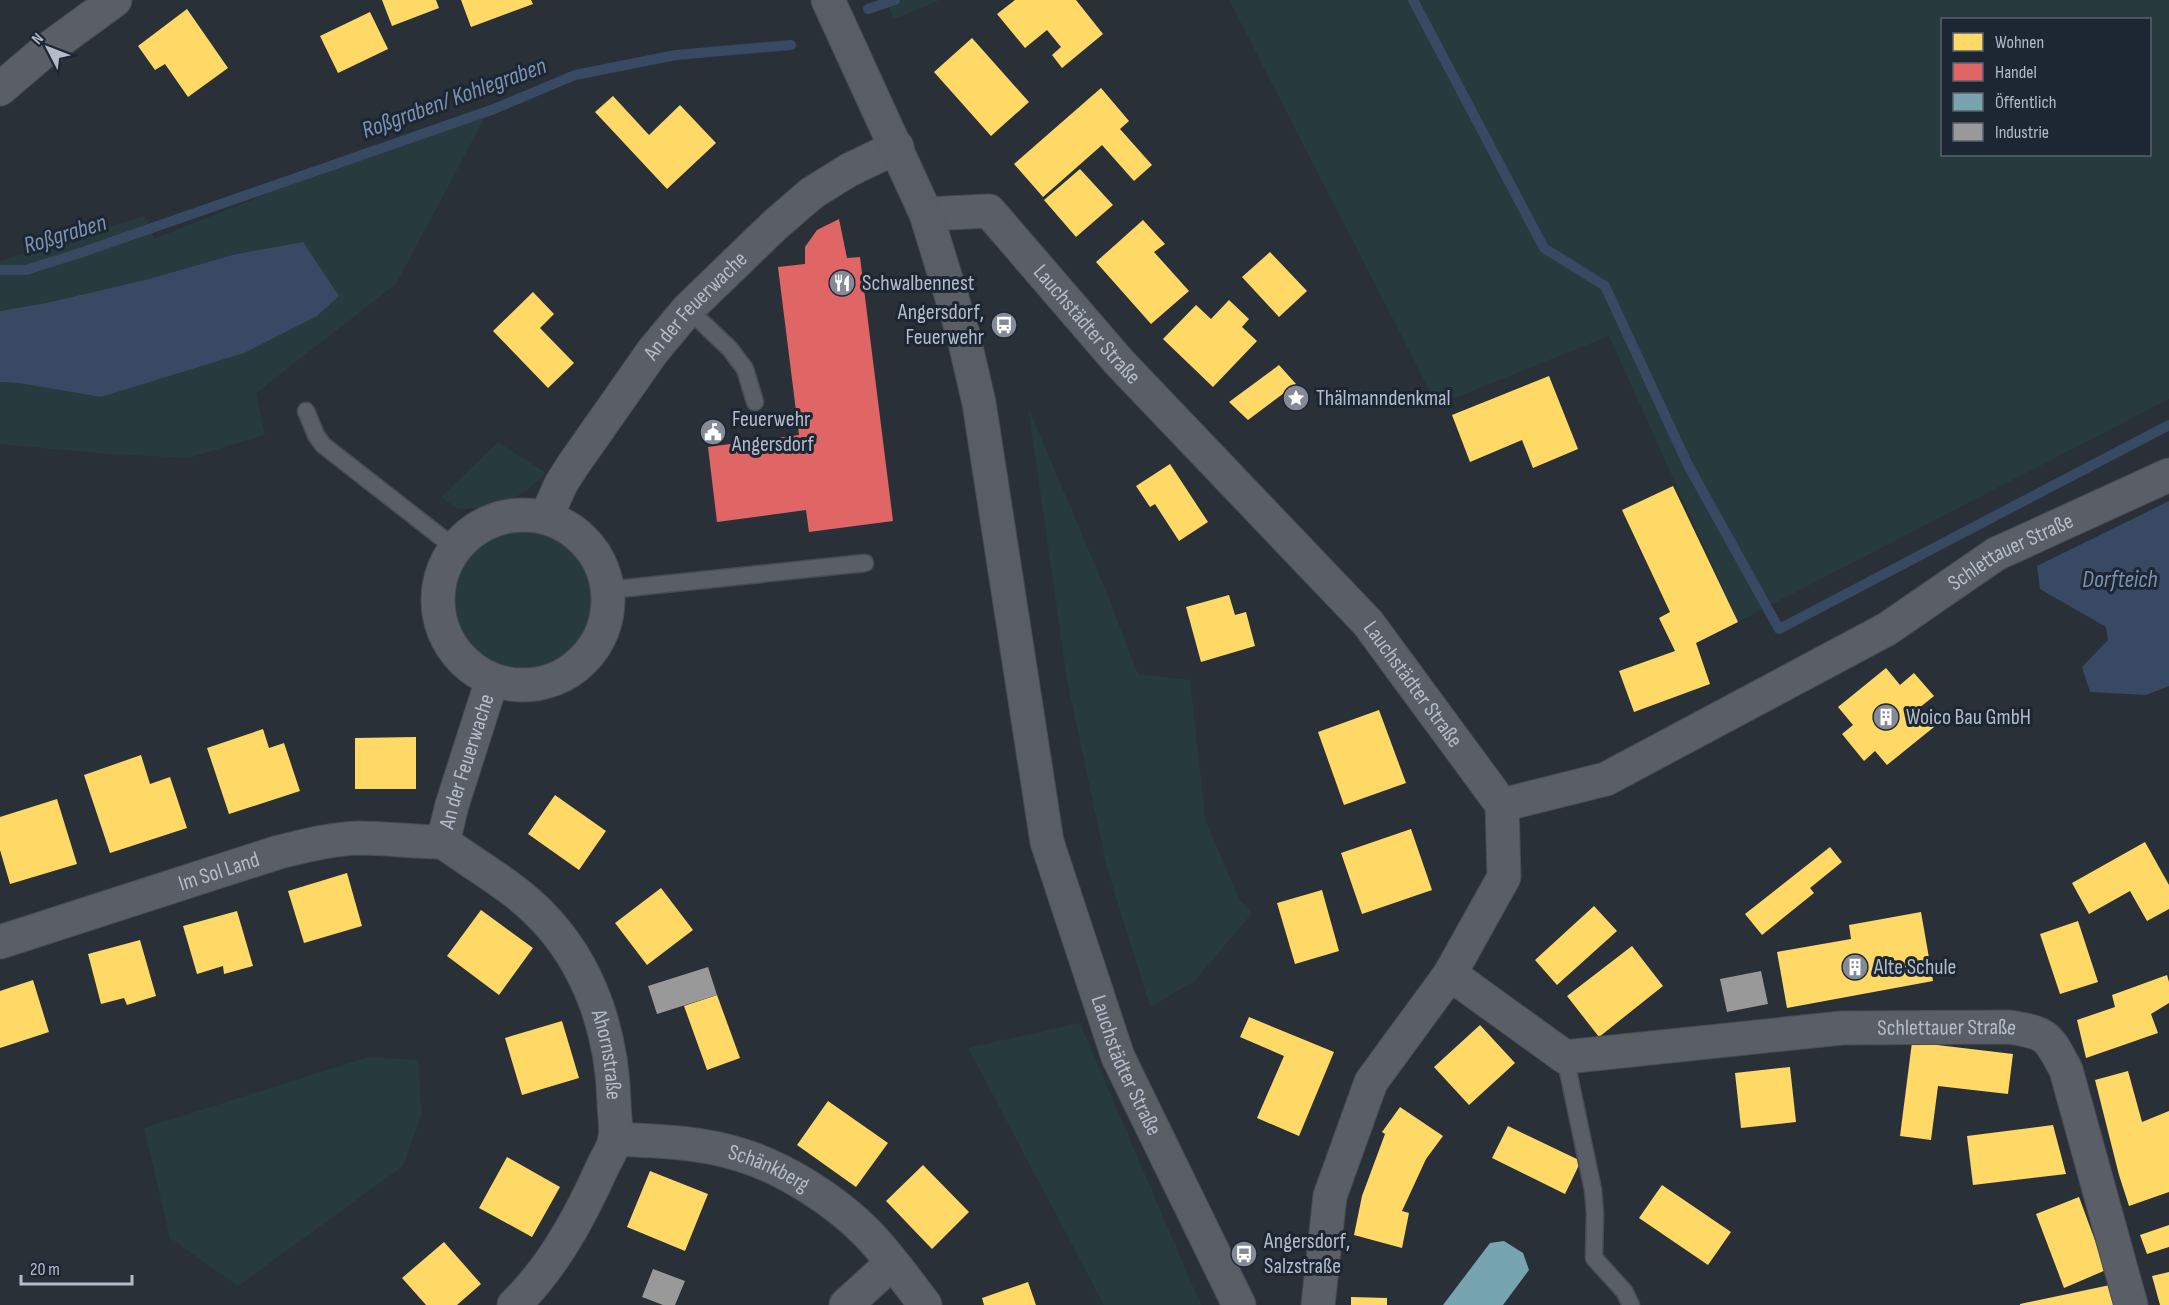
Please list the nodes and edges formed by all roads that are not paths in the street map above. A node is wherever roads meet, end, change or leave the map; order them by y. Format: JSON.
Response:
{"nodes":[{"id":1,"x":115,"y":0,"type":"edge"},
{"id":2,"x":828,"y":0,"type":"edge"},
{"id":3,"x":0,"y":89,"type":"edge"},
{"id":4,"x":897,"y":147,"type":"junction"},
{"id":5,"x":926,"y":214,"type":"junction"},
{"id":6,"x":688,"y":309,"type":"junction"},
{"id":7,"x":755,"y":402,"type":"dead end"},
{"id":8,"x":306,"y":411,"type":"dead end"},
{"id":9,"x":2169,"y":475,"type":"edge"},
{"id":10,"x":546,"y":517,"type":"junction"},
{"id":11,"x":455,"y":548,"type":"junction"},
{"id":12,"x":865,"y":563,"type":"dead end"},
{"id":13,"x":608,"y":590,"type":"junction"},
{"id":14,"x":492,"y":680,"type":"junction"},
{"id":15,"x":1502,"y":805,"type":"junction"},
{"id":16,"x":443,"y":842,"type":"junction"},
{"id":17,"x":0,"y":942,"type":"edge"},
{"id":18,"x":1450,"y":974,"type":"junction"},
{"id":19,"x":1565,"y":1057,"type":"junction"},
{"id":20,"x":615,"y":1139,"type":"junction"},
{"id":21,"x":892,"y":1263,"type":"junction"},
{"id":22,"x":514,"y":1305,"type":"edge"},
{"id":23,"x":846,"y":1305,"type":"edge"},
{"id":24,"x":925,"y":1305,"type":"edge"},
{"id":25,"x":1239,"y":1305,"type":"edge"},
{"id":26,"x":1318,"y":1305,"type":"edge"},
{"id":27,"x":1631,"y":1305,"type":"edge"},
{"id":28,"x":2131,"y":1305,"type":"edge"}],
"edges":[{"from":1,"to":3,"type":"street"},
{"from":2,"to":4,"type":"main road","name":"Lauchstädter Straße"},
{"from":4,"to":5,"type":"main road","name":"Lauchstädter Straße"},
{"from":4,"to":6,"type":"street","name":"An der Feuerwache"},
{"from":5,"to":15,"type":"street","name":"Lauchstädter Straße"},
{"from":5,"to":25,"type":"main road","name":"Lauchstädter Straße"},
{"from":6,"to":7,"type":"lane"},
{"from":6,"to":10,"type":"street","name":"An der Feuerwache"},
{"from":8,"to":11,"type":"lane"},
{"from":9,"to":15,"type":"street","name":"Schlettauer Straße"},
{"from":10,"to":11,"type":"street","name":"An der Feuerwache"},
{"from":10,"to":13,"type":"street","name":"An der Feuerwache"},
{"from":11,"to":14,"type":"street","name":"An der Feuerwache"},
{"from":12,"to":13,"type":"lane"},
{"from":13,"to":14,"type":"street","name":"An der Feuerwache"},
{"from":14,"to":16,"type":"street","name":"An der Feuerwache"},
{"from":15,"to":18,"type":"street"},
{"from":16,"to":17,"type":"street","name":"Im Sol Land"},
{"from":16,"to":20,"type":"street","name":"Ahornstraße"},
{"from":18,"to":19,"type":"street"},
{"from":18,"to":26,"type":"street"},
{"from":19,"to":27,"type":"lane"},
{"from":19,"to":28,"type":"street","name":"Schlettauer Straße"},
{"from":20,"to":21,"type":"street","name":"Schänkberg"},
{"from":20,"to":22,"type":"street","name":"Ahornstraße"},
{"from":21,"to":23,"type":"street"},
{"from":21,"to":24,"type":"street","name":"Schänkberg"}]}
